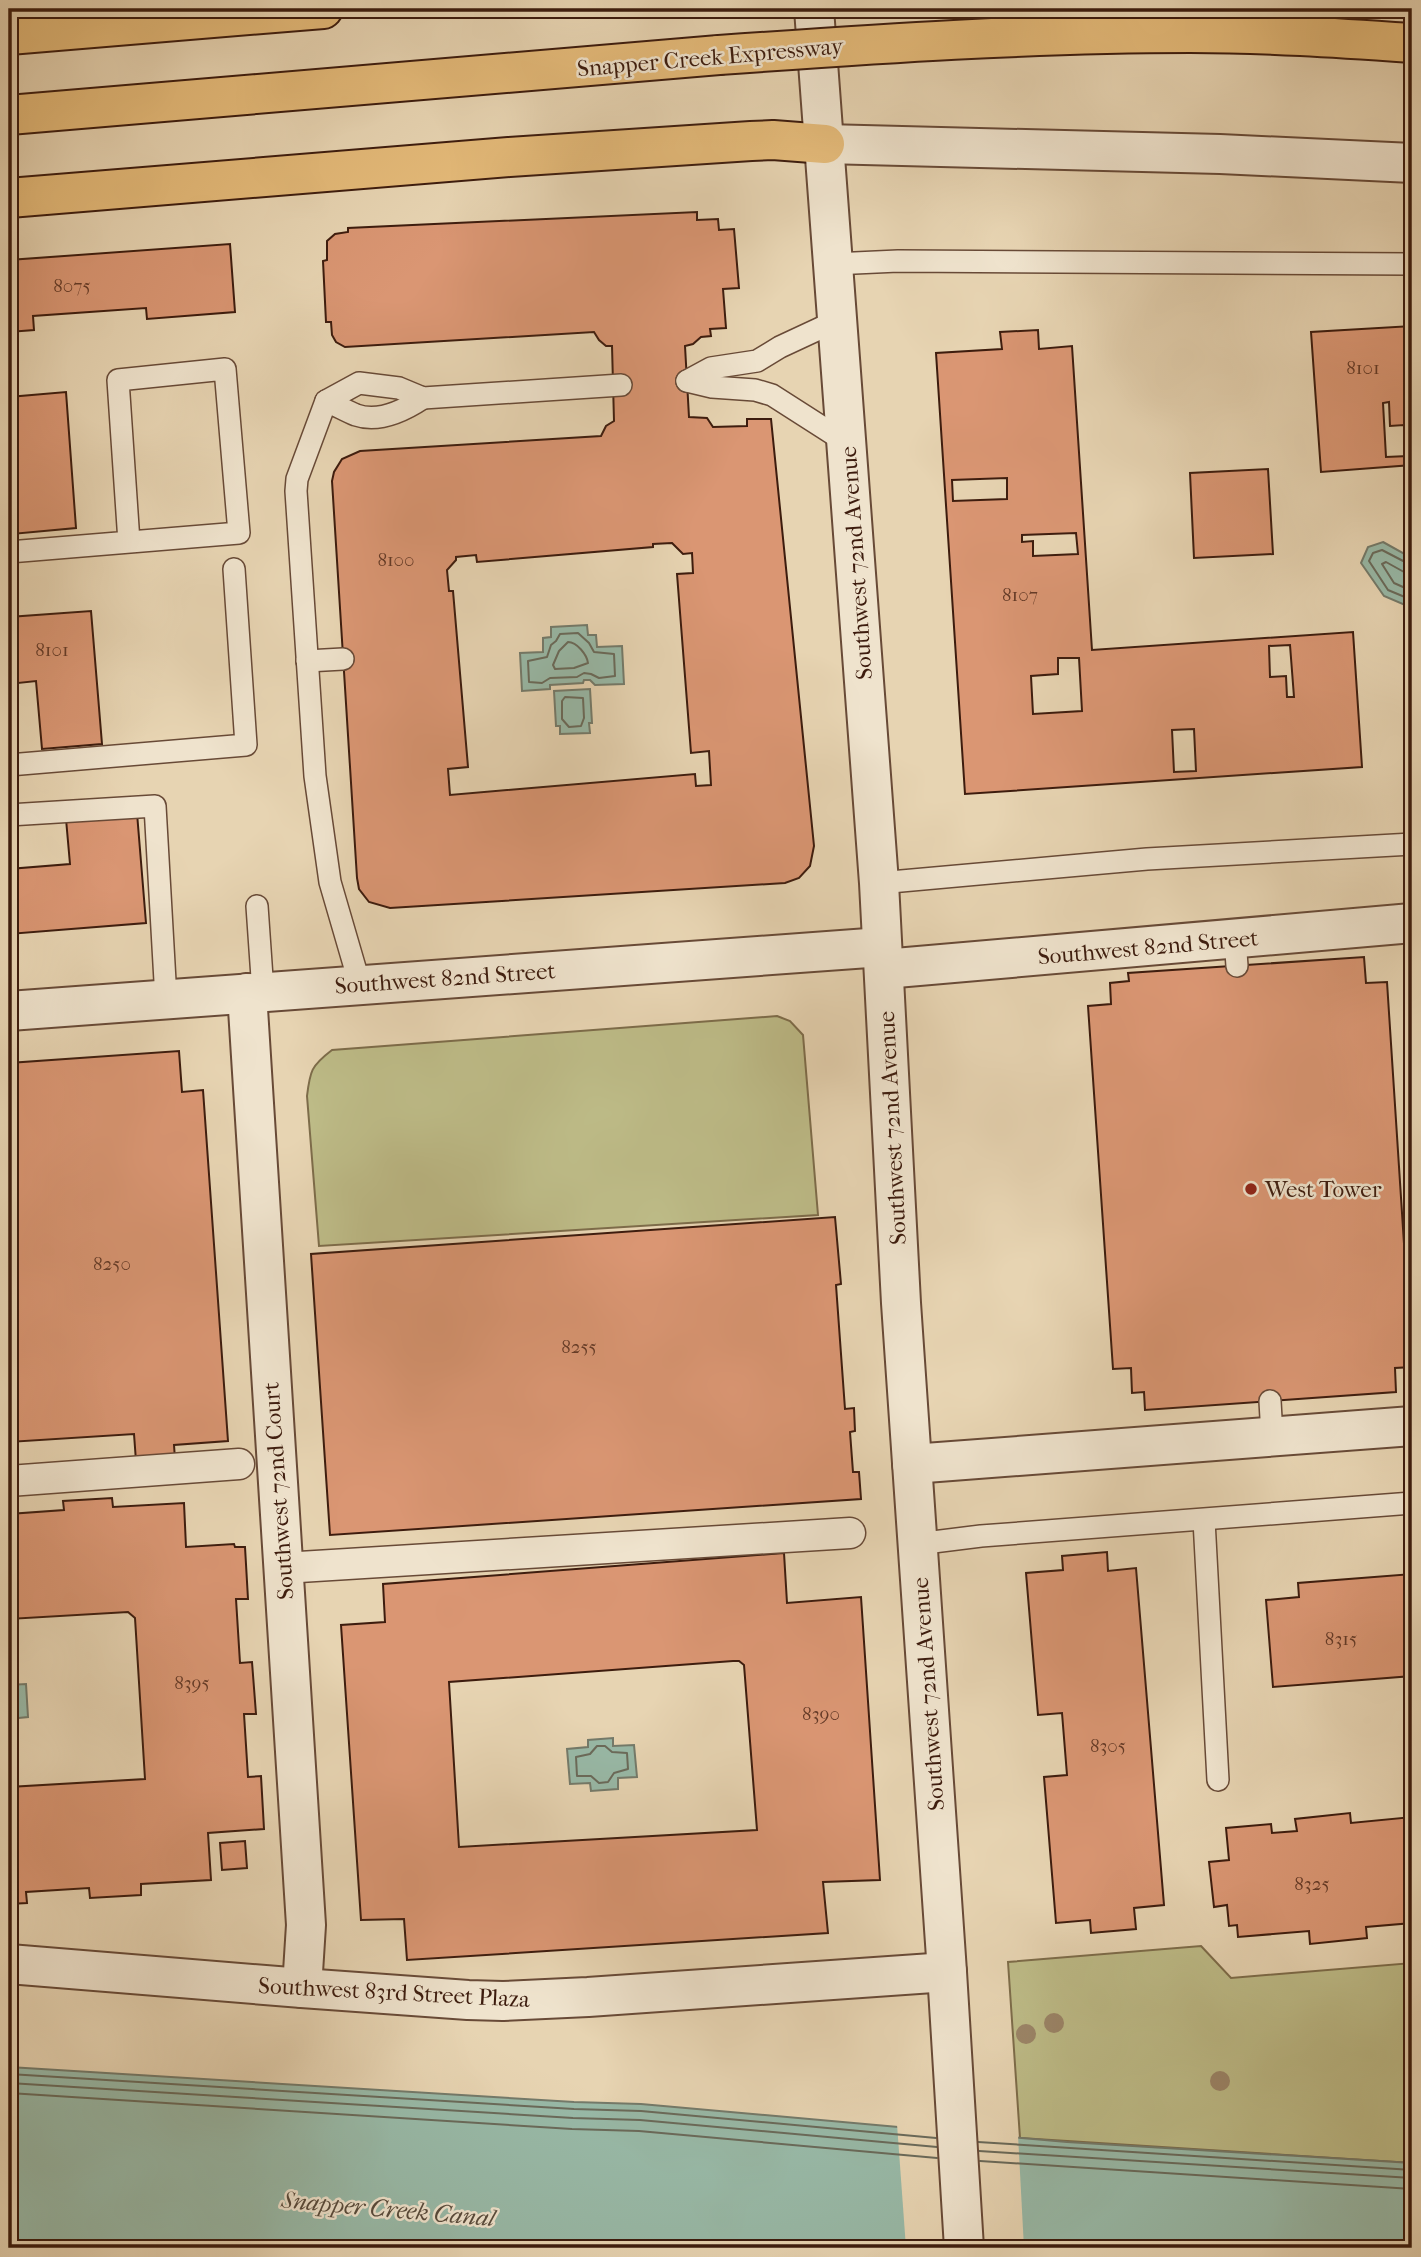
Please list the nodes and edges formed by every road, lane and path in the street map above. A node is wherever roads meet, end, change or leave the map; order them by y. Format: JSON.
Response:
{"nodes":[{"id":1,"x":323,"y":9,"type":"edge"},
{"id":2,"x":814,"y":9,"type":"edge"},
{"id":3,"x":9,"y":35,"type":"edge"},
{"id":4,"x":1412,"y":43,"type":"edge"},
{"id":5,"x":9,"y":115,"type":"edge"},
{"id":6,"x":825,"y":144,"type":"junction"},
{"id":7,"x":1412,"y":163,"type":"edge"},
{"id":8,"x":9,"y":198,"type":"edge"},
{"id":9,"x":833,"y":264,"type":"junction"},
{"id":10,"x":1412,"y":264,"type":"edge"},
{"id":11,"x":838,"y":320,"type":"junction"},
{"id":12,"x":621,"y":385,"type":"dead end"},
{"id":13,"x":423,"y":398,"type":"junction"},
{"id":14,"x":326,"y":401,"type":"junction"},
{"id":15,"x":847,"y":443,"type":"junction"},
{"id":16,"x":129,"y":542,"type":"junction"},
{"id":17,"x":9,"y":552,"type":"edge"},
{"id":18,"x":234,"y":569,"type":"dead end"},
{"id":19,"x":343,"y":659,"type":"dead end"},
{"id":20,"x":307,"y":661,"type":"junction"},
{"id":21,"x":9,"y":765,"type":"edge"},
{"id":22,"x":9,"y":815,"type":"edge"},
{"id":23,"x":1412,"y":844,"type":"edge"},
{"id":24,"x":879,"y":883,"type":"junction"},
{"id":25,"x":257,"y":905,"type":"dead end"},
{"id":26,"x":1412,"y":923,"type":"edge"},
{"id":27,"x":883,"y":958,"type":"junction"},
{"id":28,"x":360,"y":985,"type":"junction"},
{"id":29,"x":255,"y":992,"type":"junction"},
{"id":30,"x":166,"y":999,"type":"junction"},
{"id":31,"x":9,"y":1011,"type":"edge"},
{"id":32,"x":1412,"y":1426,"type":"edge"},
{"id":33,"x":239,"y":1464,"type":"dead end"},
{"id":34,"x":912,"y":1464,"type":"junction"},
{"id":35,"x":9,"y":1481,"type":"edge"},
{"id":36,"x":1412,"y":1503,"type":"edge"},
{"id":37,"x":1204,"y":1520,"type":"junction"},
{"id":38,"x":850,"y":1533,"type":"dead end"},
{"id":39,"x":918,"y":1544,"type":"junction"},
{"id":40,"x":283,"y":1568,"type":"junction"},
{"id":41,"x":1219,"y":1780,"type":"dead end"},
{"id":42,"x":9,"y":1964,"type":"edge"},
{"id":43,"x":947,"y":1972,"type":"junction"},
{"id":44,"x":302,"y":1988,"type":"junction"},
{"id":45,"x":964,"y":2248,"type":"edge"}],
"edges":[{"from":1,"to":3,"type":"highway"},
{"from":2,"to":6,"type":"street","name":"Southwest 72nd Avenue"},
{"from":4,"to":5,"type":"highway","name":"Snapper Creek Expressway","bridge":true},
{"from":6,"to":7,"type":"street"},
{"from":6,"to":8,"type":"highway"},
{"from":6,"to":9,"type":"street","name":"Southwest 72nd Avenue"},
{"from":9,"to":10,"type":"lane"},
{"from":9,"to":11,"type":"street","name":"Southwest 72nd Avenue"},
{"from":11,"to":15,"type":"street","name":"Southwest 72nd Avenue"},
{"from":11,"to":15,"type":"lane"},
{"from":12,"to":13,"type":"lane"},
{"from":13,"to":14,"type":"lane"},
{"from":13,"to":14,"type":"lane"},
{"from":14,"to":20,"type":"lane"},
{"from":15,"to":24,"type":"street","name":"Southwest 72nd Avenue"},
{"from":16,"to":16,"type":"lane"},
{"from":16,"to":17,"type":"lane"},
{"from":18,"to":21,"type":"lane"},
{"from":19,"to":20,"type":"lane"},
{"from":20,"to":28,"type":"lane"},
{"from":22,"to":30,"type":"lane"},
{"from":23,"to":24,"type":"lane"},
{"from":24,"to":27,"type":"street","name":"Southwest 72nd Avenue"},
{"from":25,"to":29,"type":"lane"},
{"from":26,"to":27,"type":"street","name":"Southwest 82nd Street"},
{"from":27,"to":28,"type":"street","name":"Southwest 82nd Street"},
{"from":27,"to":34,"type":"street","name":"Southwest 72nd Avenue"},
{"from":28,"to":29,"type":"street","name":"Southwest 82nd Street"},
{"from":29,"to":30,"type":"street","name":"Southwest 82nd Street"},
{"from":29,"to":40,"type":"street","name":"Southwest 72nd Court"},
{"from":30,"to":31,"type":"street","name":"Southwest 82nd Street"},
{"from":32,"to":34,"type":"street"},
{"from":33,"to":35,"type":"street"},
{"from":34,"to":39,"type":"street","name":"Southwest 72nd Avenue"},
{"from":36,"to":37,"type":"lane"},
{"from":37,"to":39,"type":"lane"},
{"from":37,"to":41,"type":"lane"},
{"from":38,"to":40,"type":"street"},
{"from":39,"to":43,"type":"street","name":"Southwest 72nd Avenue"},
{"from":40,"to":44,"type":"street","name":"Southwest 72nd Court"},
{"from":42,"to":44,"type":"street","name":"Southwest 83rd Street Plaza"},
{"from":43,"to":44,"type":"street","name":"Southwest 83rd Street Plaza"},
{"from":43,"to":45,"type":"street","name":"Southwest 72nd Avenue"}]}
